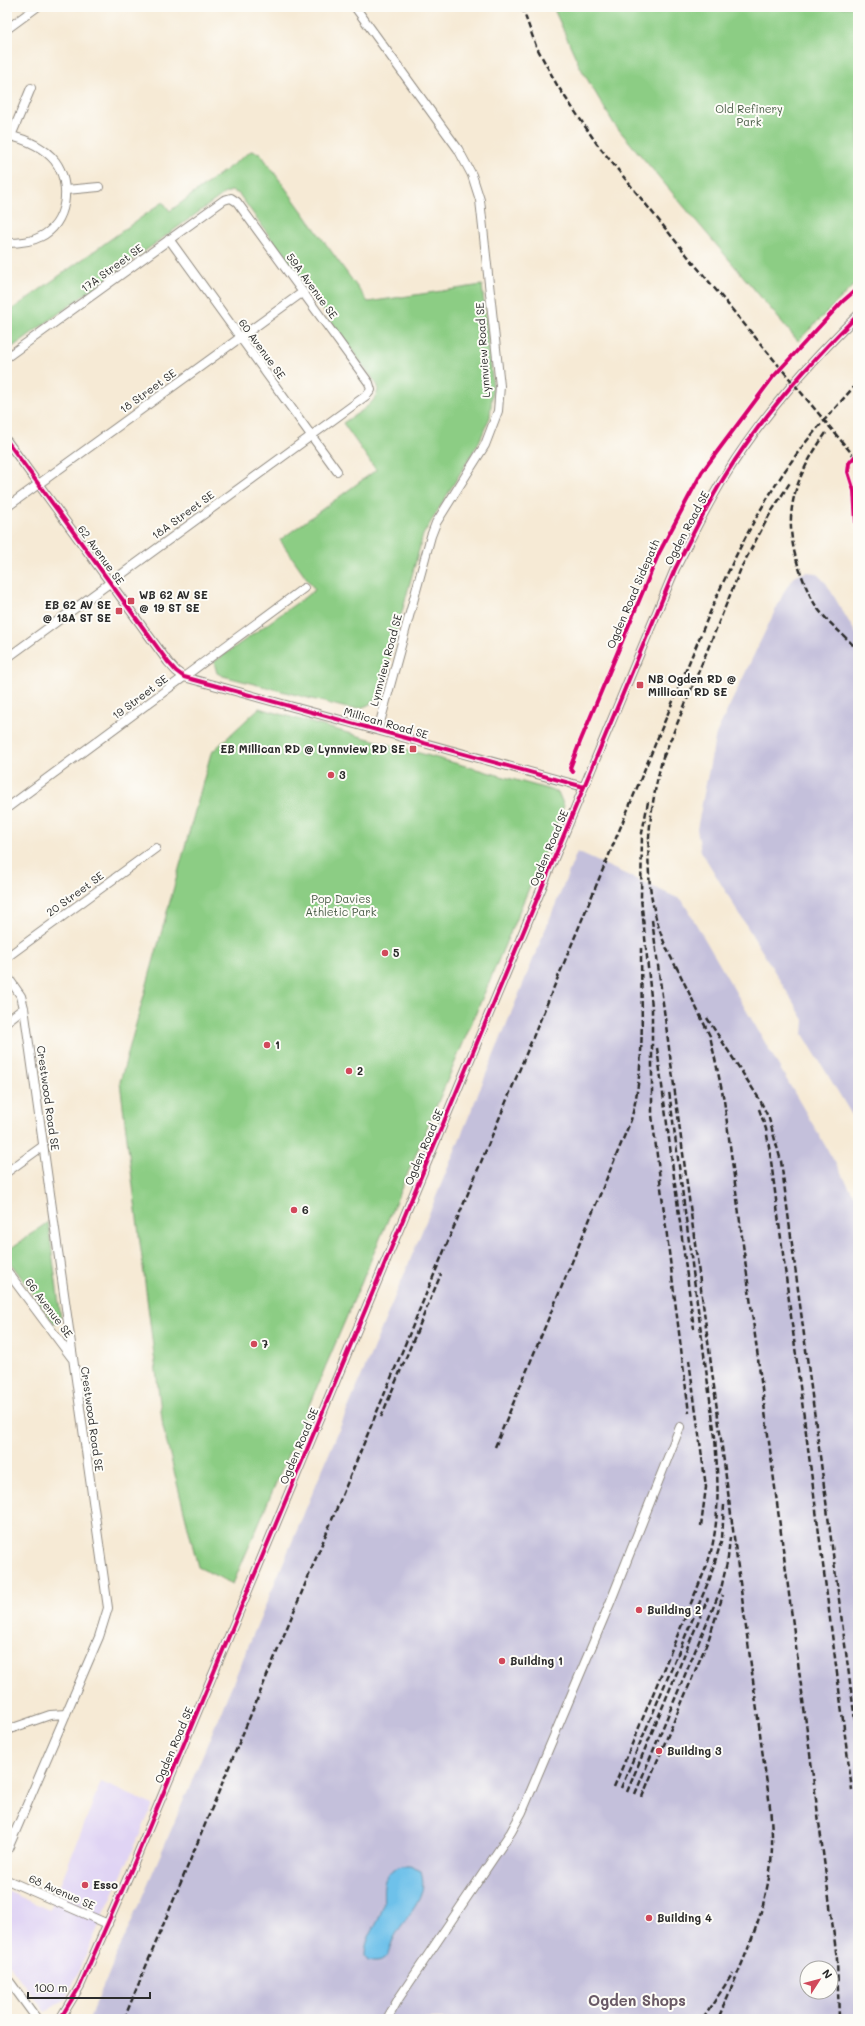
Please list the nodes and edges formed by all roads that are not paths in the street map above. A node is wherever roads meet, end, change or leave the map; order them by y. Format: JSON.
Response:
{"nodes":[{"id":1,"x":37,"y":7,"type":"edge"},
{"id":2,"x":355,"y":7,"type":"edge"},
{"id":3,"x":7,"y":28,"type":"edge"},
{"id":4,"x":31,"y":88,"type":"dead end"},
{"id":5,"x":9,"y":135,"type":"edge"},
{"id":6,"x":99,"y":187,"type":"dead end"},
{"id":7,"x":66,"y":190,"type":"junction"},
{"id":8,"x":231,"y":198,"type":"joint"},
{"id":9,"x":169,"y":239,"type":"junction"},
{"id":10,"x":7,"y":243,"type":"edge"},
{"id":11,"x":303,"y":292,"type":"junction"},
{"id":12,"x":858,"y":315,"type":"edge"},
{"id":13,"x":240,"y":338,"type":"junction"},
{"id":14,"x":7,"y":357,"type":"edge"},
{"id":15,"x":371,"y":390,"type":"joint"},
{"id":16,"x":311,"y":435,"type":"junction"},
{"id":17,"x":7,"y":441,"type":"edge"},
{"id":18,"x":337,"y":471,"type":"dead end"},
{"id":19,"x":38,"y":484,"type":"junction"},
{"id":20,"x":7,"y":507,"type":"edge"},
{"id":21,"x":110,"y":582,"type":"junction"},
{"id":22,"x":304,"y":588,"type":"dead end"},
{"id":23,"x":7,"y":658,"type":"edge"},
{"id":24,"x":184,"y":677,"type":"junction"},
{"id":25,"x":378,"y":730,"type":"junction"},
{"id":26,"x":584,"y":787,"type":"junction"},
{"id":27,"x":7,"y":808,"type":"edge"},
{"id":28,"x":156,"y":848,"type":"dead end"},
{"id":29,"x":7,"y":957,"type":"edge"},
{"id":30,"x":7,"y":976,"type":"edge"},
{"id":31,"x":24,"y":1008,"type":"junction"},
{"id":32,"x":7,"y":1021,"type":"edge"},
{"id":33,"x":43,"y":1146,"type":"junction"},
{"id":34,"x":7,"y":1172,"type":"edge"},
{"id":35,"x":7,"y":1270,"type":"edge"},
{"id":36,"x":73,"y":1359,"type":"junction"},
{"id":37,"x":680,"y":1427,"type":"dead end"},
{"id":38,"x":66,"y":1714,"type":"junction"},
{"id":39,"x":7,"y":1730,"type":"edge"},
{"id":40,"x":7,"y":1851,"type":"edge"},
{"id":41,"x":7,"y":1880,"type":"edge"},
{"id":42,"x":108,"y":1924,"type":"junction"},
{"id":43,"x":7,"y":1978,"type":"edge"},
{"id":44,"x":37,"y":2019,"type":"edge"},
{"id":45,"x":60,"y":2019,"type":"edge"},
{"id":46,"x":387,"y":2019,"type":"edge"}],
"edges":[{"from":1,"to":3,"type":"street"},
{"from":2,"to":25,"type":"street","name":"Lynnview Road SE"},
{"from":4,"to":5,"type":"street"},
{"from":5,"to":7,"type":"street"},
{"from":6,"to":7,"type":"street"},
{"from":7,"to":10,"type":"street"},
{"from":8,"to":9,"type":"street","name":"17A Street SE"},
{"from":8,"to":11,"type":"street","name":"59A Avenue SE"},
{"from":9,"to":13,"type":"street","name":"60 Avenue SE"},
{"from":9,"to":14,"type":"street","name":"17A Street SE"},
{"from":11,"to":13,"type":"street","name":"18 Street SE"},
{"from":11,"to":15,"type":"street","name":"59A Avenue SE"},
{"from":12,"to":26,"type":"street","name":"Ogden Road SE"},
{"from":13,"to":16,"type":"street","name":"60 Avenue SE"},
{"from":13,"to":19,"type":"street","name":"18 Street SE"},
{"from":15,"to":16,"type":"street","name":"18A Street SE"},
{"from":16,"to":18,"type":"street","name":"60 Avenue SE"},
{"from":16,"to":21,"type":"street","name":"18A Street SE"},
{"from":17,"to":19,"type":"street","name":"62 Avenue SE"},
{"from":19,"to":20,"type":"street","name":"18 Street SE"},
{"from":19,"to":21,"type":"street","name":"62 Avenue SE"},
{"from":21,"to":23,"type":"street","name":"18A Street SE"},
{"from":21,"to":24,"type":"street","name":"62 Avenue SE"},
{"from":22,"to":24,"type":"street","name":"19 Street SE"},
{"from":24,"to":25,"type":"street","name":"Millican Road SE"},
{"from":24,"to":27,"type":"street","name":"19 Street SE"},
{"from":25,"to":26,"type":"street","name":"Millican Road SE"},
{"from":26,"to":42,"type":"street","name":"Ogden Road SE"},
{"from":28,"to":29,"type":"street","name":"20 Street SE"},
{"from":30,"to":31,"type":"street","name":"Crestwood Road SE"},
{"from":31,"to":32,"type":"street"},
{"from":31,"to":33,"type":"street","name":"Crestwood Road SE"},
{"from":33,"to":34,"type":"street"},
{"from":33,"to":36,"type":"street","name":"Crestwood Road SE"},
{"from":35,"to":36,"type":"street","name":"66 Avenue SE"},
{"from":36,"to":38,"type":"street","name":"Crestwood Road SE"},
{"from":37,"to":46,"type":"street"},
{"from":38,"to":39,"type":"street"},
{"from":38,"to":40,"type":"street","name":"Crestwood Road SE"},
{"from":41,"to":42,"type":"street","name":"68 Avenue SE"},
{"from":42,"to":45,"type":"street","name":"Ogden Road SE"},
{"from":43,"to":44,"type":"street"}]}
